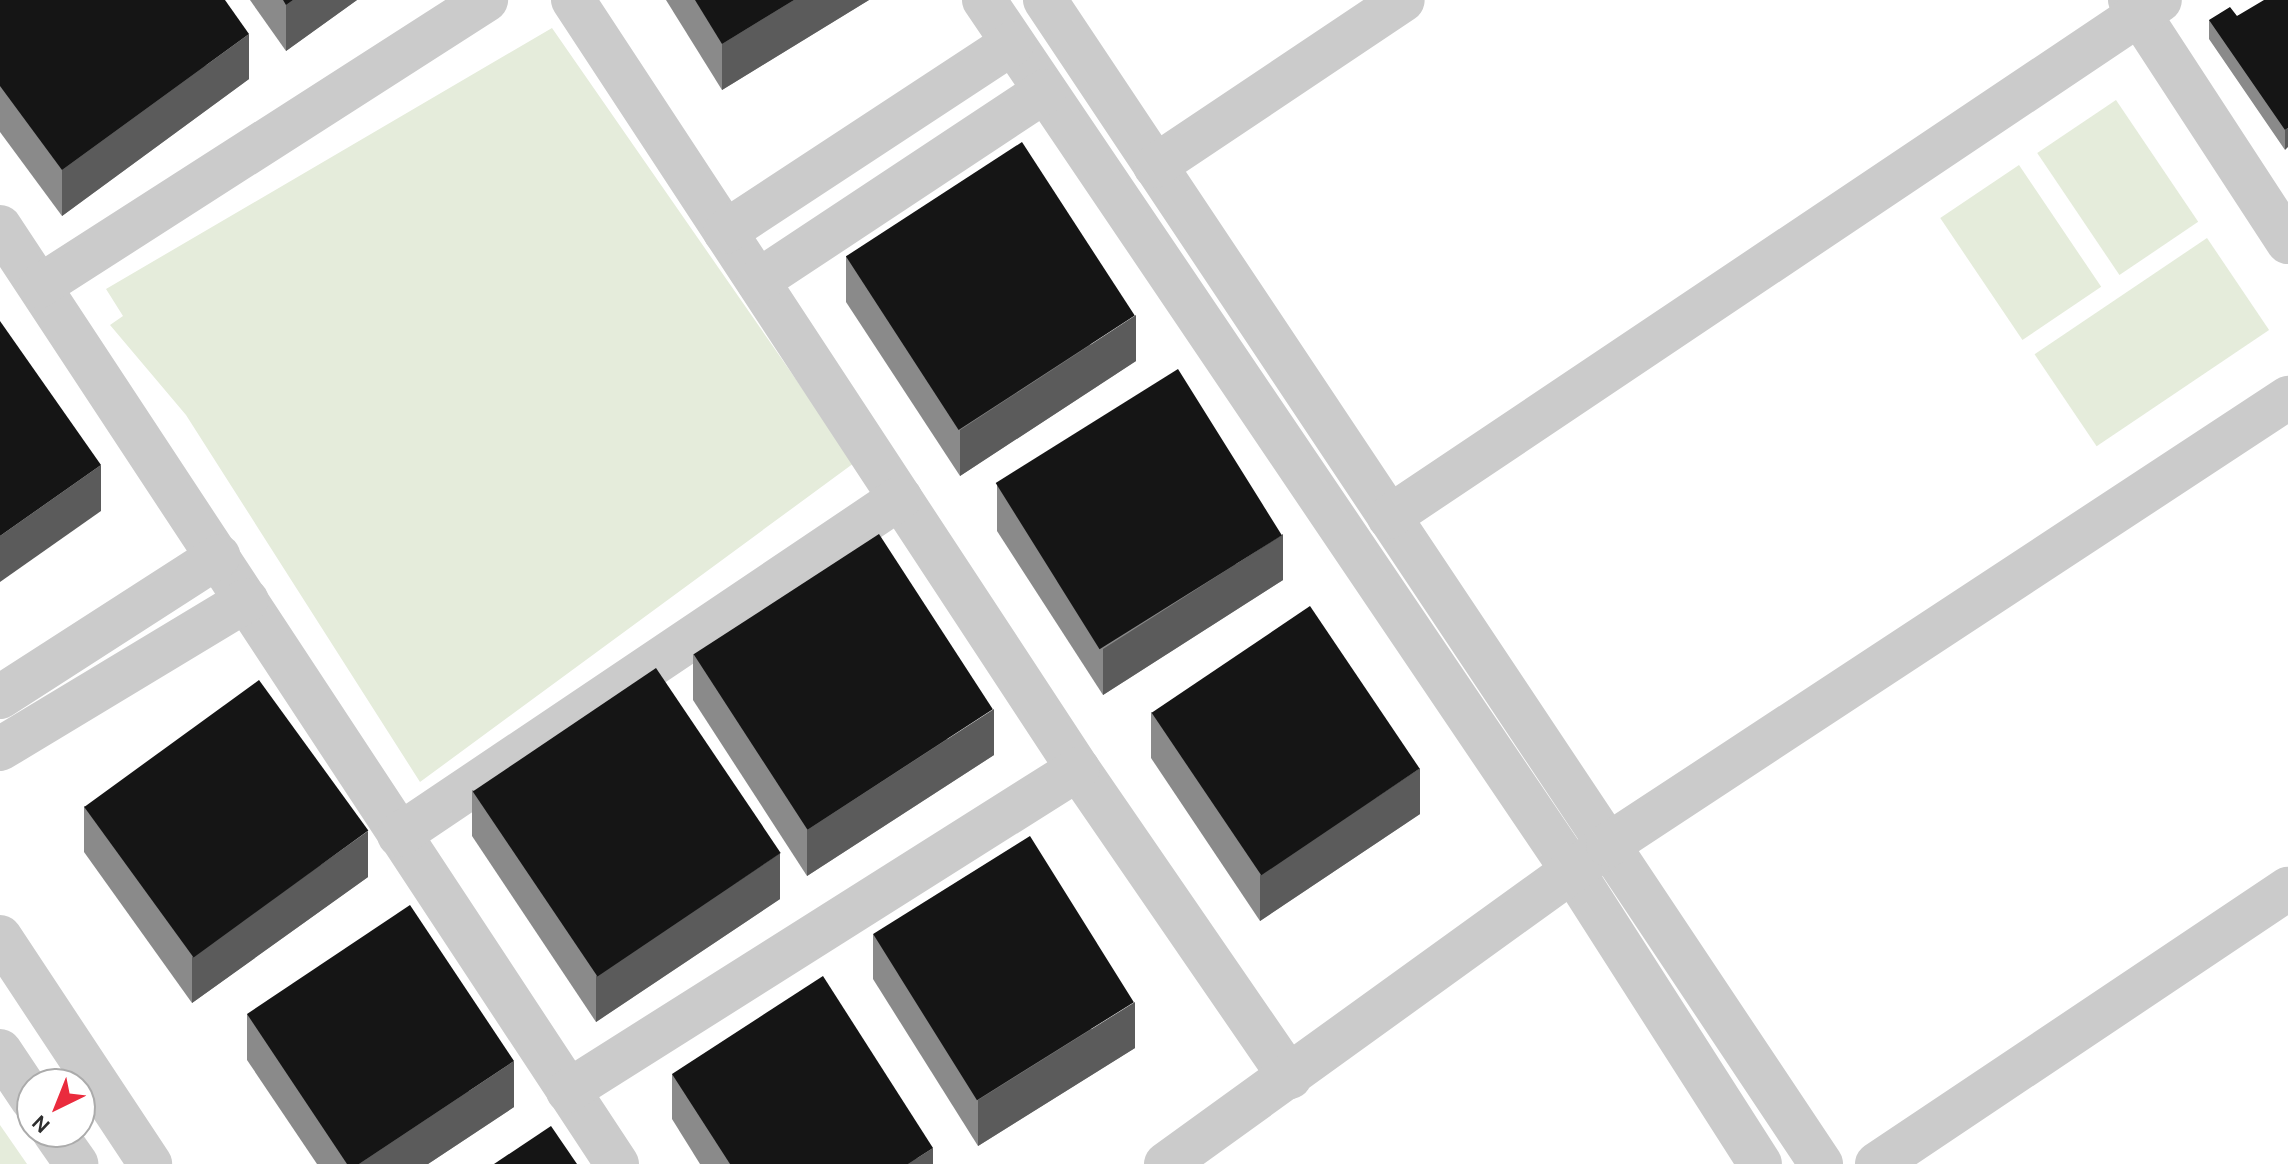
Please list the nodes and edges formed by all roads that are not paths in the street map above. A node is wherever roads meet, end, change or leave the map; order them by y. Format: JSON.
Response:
{"nodes":[{"id":1,"x":486,"y":0,"type":"edge"},
{"id":2,"x":573,"y":0,"type":"edge"},
{"id":3,"x":984,"y":0,"type":"edge"},
{"id":4,"x":1045,"y":0,"type":"edge"},
{"id":5,"x":1403,"y":0,"type":"edge"},
{"id":6,"x":2143,"y":5,"type":"edge"},
{"id":7,"x":1070,"y":38,"type":"junction"},
{"id":8,"x":1029,"y":67,"type":"junction"},
{"id":9,"x":1155,"y":166,"type":"junction"},
{"id":10,"x":0,"y":227,"type":"edge"},
{"id":11,"x":725,"y":232,"type":"junction"},
{"id":12,"x":2288,"y":242,"type":"edge"},
{"id":13,"x":758,"y":281,"type":"junction"},
{"id":14,"x":40,"y":286,"type":"junction"},
{"id":15,"x":2288,"y":398,"type":"edge"},
{"id":16,"x":900,"y":498,"type":"junction"},
{"id":17,"x":1389,"y":517,"type":"junction"},
{"id":18,"x":219,"y":556,"type":"junction"},
{"id":19,"x":247,"y":600,"type":"junction"},
{"id":20,"x":0,"y":697,"type":"edge"},
{"id":21,"x":0,"y":749,"type":"edge"},
{"id":22,"x":1078,"y":769,"type":"junction"},
{"id":23,"x":399,"y":835,"type":"junction"},
{"id":24,"x":1608,"y":845,"type":"junction"},
{"id":25,"x":1574,"y":873,"type":"junction"},
{"id":26,"x":2288,"y":889,"type":"edge"},
{"id":27,"x":0,"y":937,"type":"edge"},
{"id":28,"x":0,"y":1051,"type":"edge"},
{"id":29,"x":16,"y":1075,"type":"edge"},
{"id":30,"x":1290,"y":1077,"type":"junction"},
{"id":31,"x":568,"y":1091,"type":"junction"},
{"id":32,"x":150,"y":1164,"type":"edge"},
{"id":33,"x":617,"y":1164,"type":"edge"},
{"id":34,"x":1166,"y":1164,"type":"edge"},
{"id":35,"x":1760,"y":1164,"type":"edge"},
{"id":36,"x":1821,"y":1164,"type":"edge"},
{"id":37,"x":1877,"y":1164,"type":"edge"}],
"edges":[{"from":1,"to":14,"type":"street"},
{"from":2,"to":11,"type":"street"},
{"from":3,"to":8,"type":"street"},
{"from":4,"to":7,"type":"street"},
{"from":5,"to":9,"type":"street"},
{"from":6,"to":12,"type":"street"},
{"from":6,"to":17,"type":"street"},
{"from":7,"to":8,"type":"street"},
{"from":7,"to":9,"type":"street"},
{"from":8,"to":11,"type":"street"},
{"from":8,"to":13,"type":"street"},
{"from":8,"to":25,"type":"street"},
{"from":9,"to":17,"type":"street"},
{"from":10,"to":14,"type":"street"},
{"from":11,"to":13,"type":"street"},
{"from":13,"to":16,"type":"street"},
{"from":14,"to":18,"type":"street"},
{"from":15,"to":24,"type":"street"},
{"from":16,"to":22,"type":"street"},
{"from":16,"to":23,"type":"street"},
{"from":17,"to":24,"type":"street"},
{"from":18,"to":19,"type":"street"},
{"from":18,"to":20,"type":"street"},
{"from":19,"to":21,"type":"street"},
{"from":19,"to":23,"type":"street"},
{"from":22,"to":30,"type":"street"},
{"from":22,"to":31,"type":"street"},
{"from":23,"to":31,"type":"street"},
{"from":24,"to":25,"type":"street"},
{"from":24,"to":36,"type":"street"},
{"from":25,"to":30,"type":"street"},
{"from":25,"to":35,"type":"street"},
{"from":26,"to":37,"type":"street"},
{"from":27,"to":32,"type":"street"},
{"from":28,"to":29,"type":"street"},
{"from":30,"to":34,"type":"street"},
{"from":31,"to":33,"type":"street"}]}
